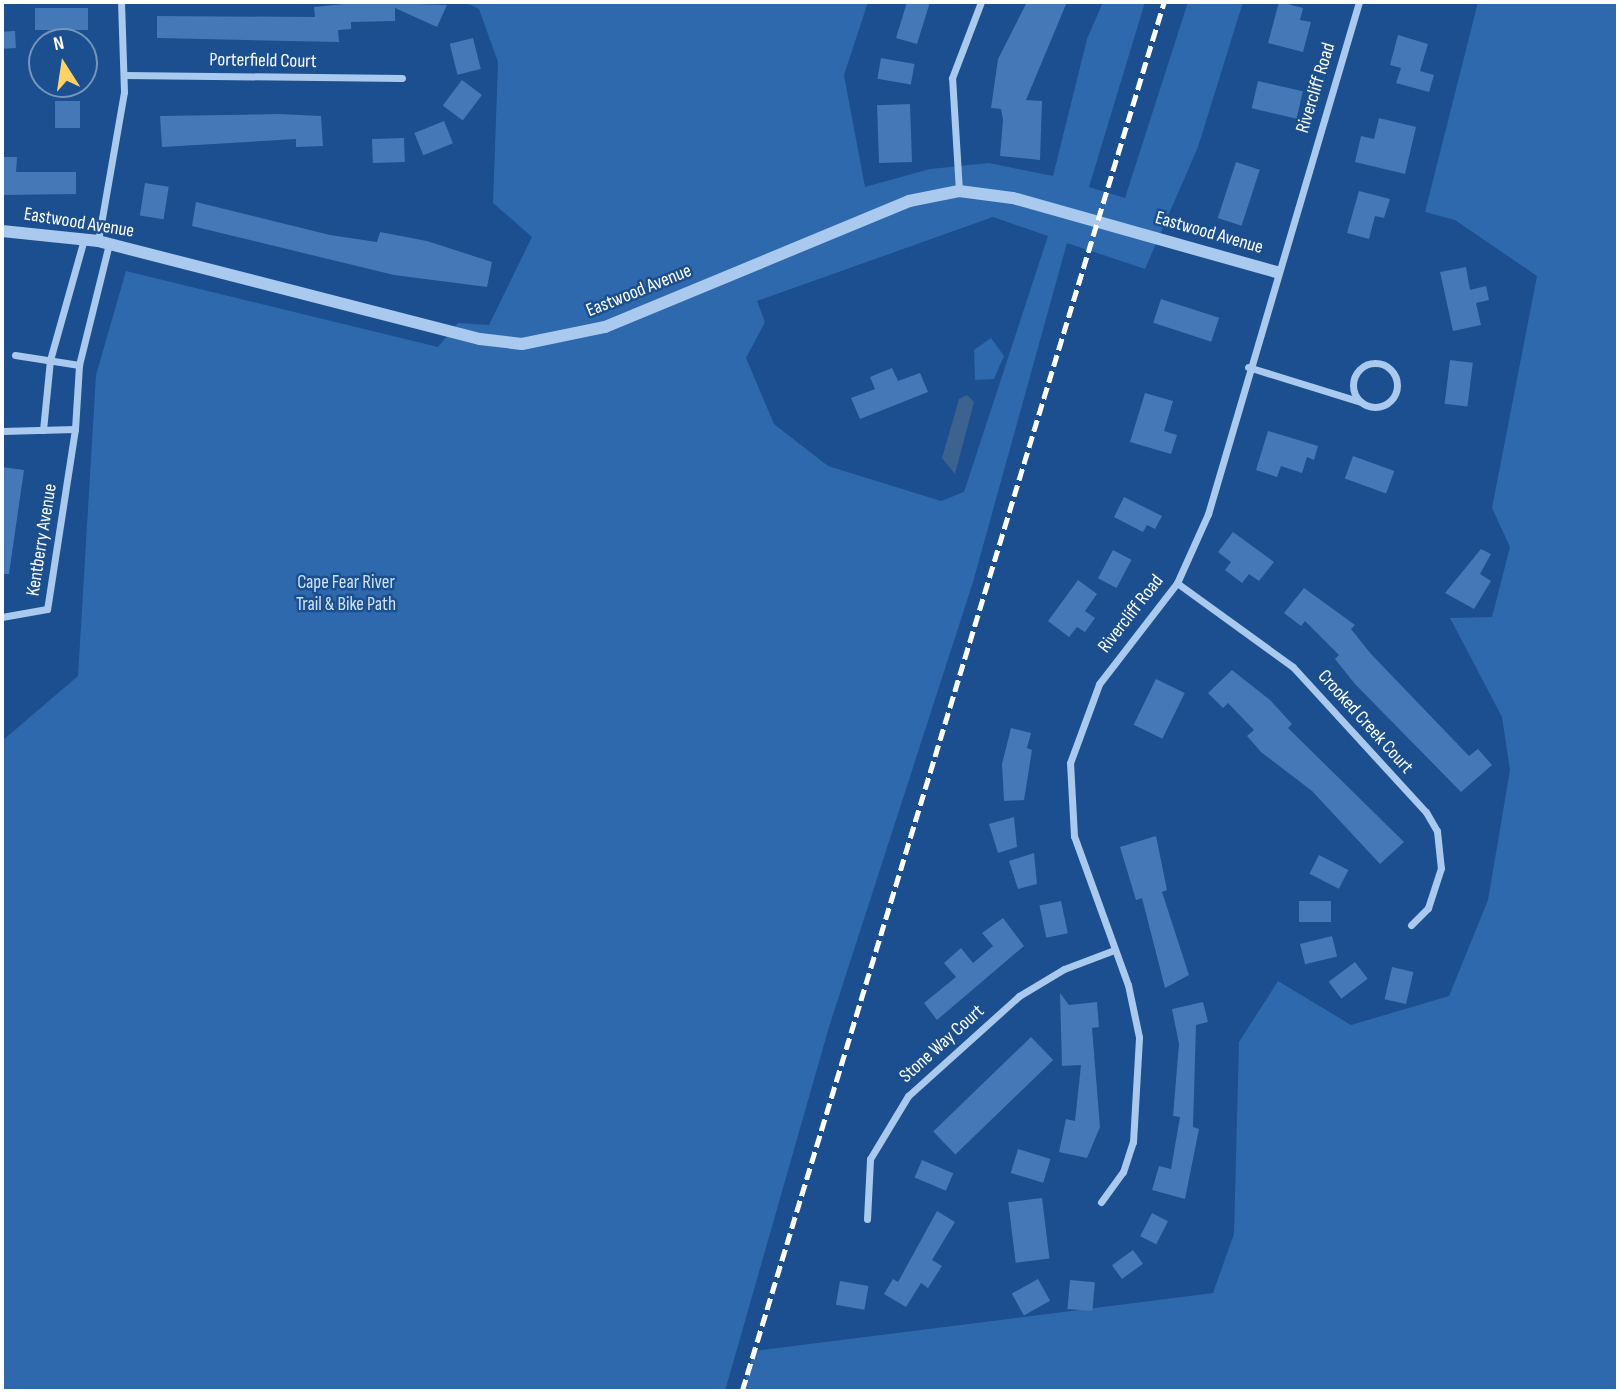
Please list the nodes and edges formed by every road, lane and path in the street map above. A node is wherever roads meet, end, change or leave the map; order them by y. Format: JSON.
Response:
{"nodes":[{"id":1,"x":121,"y":2,"type":"edge"},
{"id":2,"x":981,"y":2,"type":"edge"},
{"id":3,"x":1359,"y":2,"type":"edge"},
{"id":4,"x":124,"y":75,"type":"junction"},
{"id":5,"x":402,"y":78,"type":"dead end"},
{"id":6,"x":959,"y":191,"type":"junction"},
{"id":7,"x":2,"y":231,"type":"edge"},
{"id":8,"x":84,"y":239,"type":"junction"},
{"id":9,"x":104,"y":243,"type":"junction"},
{"id":10,"x":1276,"y":272,"type":"junction"},
{"id":11,"x":15,"y":355,"type":"dead end"},
{"id":12,"x":50,"y":360,"type":"junction"},
{"id":13,"x":79,"y":365,"type":"junction"},
{"id":14,"x":1248,"y":368,"type":"junction"},
{"id":15,"x":1361,"y":402,"type":"junction"},
{"id":16,"x":75,"y":429,"type":"junction"},
{"id":17,"x":43,"y":430,"type":"junction"},
{"id":18,"x":2,"y":431,"type":"edge"},
{"id":19,"x":1177,"y":583,"type":"junction"},
{"id":20,"x":2,"y":617,"type":"edge"},
{"id":21,"x":1411,"y":925,"type":"dead end"},
{"id":22,"x":1114,"y":950,"type":"junction"},
{"id":23,"x":1101,"y":1202,"type":"dead end"},
{"id":24,"x":867,"y":1219,"type":"dead end"}],
"edges":[{"from":1,"to":4,"type":"street","name":"Kentberry Avenue"},
{"from":2,"to":6,"type":"street"},
{"from":3,"to":10,"type":"street","name":"Rivercliff Road"},
{"from":4,"to":5,"type":"street","name":"Porterfield Court"},
{"from":4,"to":9,"type":"street","name":"Kentberry Avenue"},
{"from":6,"to":9,"type":"street","name":"Eastwood Avenue"},
{"from":6,"to":10,"type":"street","name":"Eastwood Avenue"},
{"from":7,"to":8,"type":"street","name":"Eastwood Avenue"},
{"from":8,"to":9,"type":"street","name":"Eastwood Avenue"},
{"from":8,"to":12,"type":"street"},
{"from":9,"to":13,"type":"street","name":"Kentberry Avenue"},
{"from":10,"to":14,"type":"street","name":"Rivercliff Road"},
{"from":11,"to":12,"type":"street"},
{"from":12,"to":13,"type":"street"},
{"from":12,"to":17,"type":"street"},
{"from":13,"to":16,"type":"street","name":"Kentberry Avenue"},
{"from":14,"to":15,"type":"street"},
{"from":14,"to":19,"type":"street","name":"Rivercliff Road"},
{"from":15,"to":15,"type":"street"},
{"from":16,"to":17,"type":"street"},
{"from":16,"to":20,"type":"street","name":"Kentberry Avenue"},
{"from":17,"to":18,"type":"street"},
{"from":19,"to":21,"type":"street","name":"Crooked Creek Court"},
{"from":19,"to":22,"type":"street","name":"Rivercliff Road"},
{"from":22,"to":23,"type":"street","name":"Rivercliff Road"},
{"from":22,"to":24,"type":"street","name":"Stone Way Court"}]}
